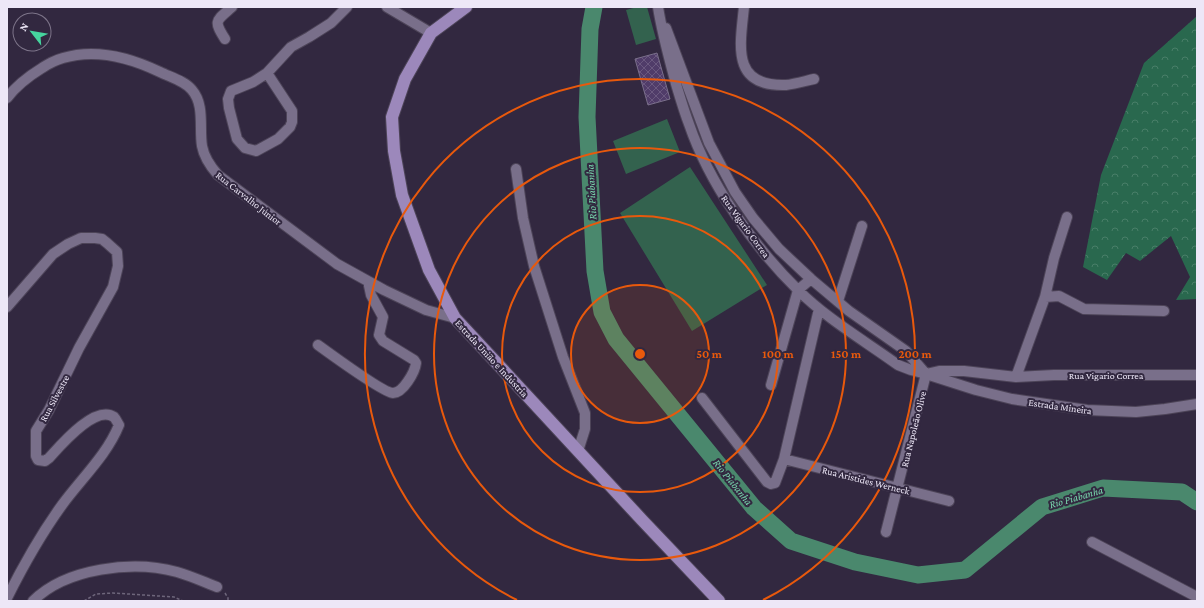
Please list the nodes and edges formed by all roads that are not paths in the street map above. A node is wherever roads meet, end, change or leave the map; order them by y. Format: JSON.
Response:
{"nodes":[{"id":1,"x":232,"y":7,"type":"edge"},
{"id":2,"x":347,"y":7,"type":"edge"},
{"id":3,"x":387,"y":7,"type":"edge"},
{"id":4,"x":466,"y":7,"type":"edge"},
{"id":5,"x":744,"y":7,"type":"edge"},
{"id":6,"x":658,"y":8,"type":"edge"},
{"id":7,"x":431,"y":33,"type":"junction"},
{"id":8,"x":225,"y":39,"type":"dead end"},
{"id":9,"x":267,"y":73,"type":"junction"},
{"id":10,"x":814,"y":79,"type":"dead end"},
{"id":11,"x":7,"y":98,"type":"edge"},
{"id":12,"x":709,"y":143,"type":"junction"},
{"id":13,"x":697,"y":144,"type":"junction"},
{"id":14,"x":516,"y":169,"type":"dead end"},
{"id":15,"x":1067,"y":217,"type":"dead end"},
{"id":16,"x":862,"y":226,"type":"dead end"},
{"id":17,"x":811,"y":279,"type":"junction"},
{"id":18,"x":368,"y":281,"type":"junction"},
{"id":19,"x":798,"y":290,"type":"junction"},
{"id":20,"x":1045,"y":297,"type":"junction"},
{"id":21,"x":838,"y":302,"type":"junction"},
{"id":22,"x":7,"y":307,"type":"edge"},
{"id":23,"x":818,"y":309,"type":"junction"},
{"id":24,"x":1164,"y":311,"type":"dead end"},
{"id":25,"x":455,"y":318,"type":"junction"},
{"id":26,"x":318,"y":345,"type":"dead end"},
{"id":27,"x":926,"y":374,"type":"junction"},
{"id":28,"x":1197,"y":375,"type":"edge"},
{"id":29,"x":1016,"y":377,"type":"junction"},
{"id":30,"x":771,"y":385,"type":"dead end"},
{"id":31,"x":702,"y":398,"type":"dead end"},
{"id":32,"x":1197,"y":404,"type":"edge"},
{"id":33,"x":578,"y":451,"type":"junction"},
{"id":34,"x":784,"y":459,"type":"junction"},
{"id":35,"x":898,"y":488,"type":"junction"},
{"id":36,"x":949,"y":501,"type":"dead end"},
{"id":37,"x":886,"y":532,"type":"dead end"},
{"id":38,"x":1092,"y":542,"type":"dead end"},
{"id":39,"x":217,"y":587,"type":"dead end"},
{"id":40,"x":1197,"y":597,"type":"edge"},
{"id":41,"x":7,"y":598,"type":"edge"},
{"id":42,"x":33,"y":601,"type":"edge"},
{"id":43,"x":719,"y":601,"type":"edge"}],
"edges":[{"from":1,"to":8,"type":"street"},
{"from":2,"to":9,"type":"street"},
{"from":3,"to":7,"type":"street"},
{"from":4,"to":7,"type":"main road","name":"Estrada União e Indústria"},
{"from":5,"to":10,"type":"street"},
{"from":6,"to":12,"type":"street","name":"Rua Vigario Correa"},
{"from":6,"to":13,"type":"street","name":"Rua Vigario Correa"},
{"from":7,"to":25,"type":"main road","name":"Estrada União e Indústria"},
{"from":9,"to":9,"type":"street"},
{"from":11,"to":18,"type":"street","name":"Rua Carvalho Júnior"},
{"from":12,"to":13,"type":"street"},
{"from":12,"to":17,"type":"street","name":"Rua Vigario Correa"},
{"from":13,"to":19,"type":"street","name":"Rua Vigario Correa"},
{"from":14,"to":33,"type":"street"},
{"from":15,"to":20,"type":"street"},
{"from":16,"to":21,"type":"street"},
{"from":17,"to":19,"type":"street"},
{"from":17,"to":21,"type":"street","name":"Rua Vigario Correa"},
{"from":18,"to":25,"type":"street","name":"Rua Carvalho Júnior"},
{"from":18,"to":26,"type":"street"},
{"from":19,"to":23,"type":"street","name":"Rua Vigario Correa"},
{"from":19,"to":30,"type":"street"},
{"from":20,"to":24,"type":"street"},
{"from":20,"to":29,"type":"street"},
{"from":21,"to":27,"type":"street","name":"Rua Vigario Correa"},
{"from":22,"to":41,"type":"street","name":"Rua Silvestre"},
{"from":23,"to":27,"type":"street","name":"Rua Vigario Correa"},
{"from":23,"to":34,"type":"street"},
{"from":25,"to":33,"type":"main road","name":"Estrada União e Indústria"},
{"from":27,"to":29,"type":"street","name":"Rua Vigario Correa"},
{"from":27,"to":32,"type":"street","name":"Estrada Mineira"},
{"from":27,"to":35,"type":"street","name":"Rua Napoleão Olive"},
{"from":28,"to":29,"type":"street","name":"Rua Vigario Correa"},
{"from":31,"to":34,"type":"street"},
{"from":33,"to":43,"type":"main road","name":"Estrada União e Indústria"},
{"from":34,"to":35,"type":"street","name":"Rua Aristides Werneck"},
{"from":35,"to":36,"type":"street","name":"Rua Aristides Werneck"},
{"from":35,"to":37,"type":"street","name":"Rua Napoleão Olive"},
{"from":38,"to":40,"type":"street"},
{"from":39,"to":42,"type":"street"}]}
